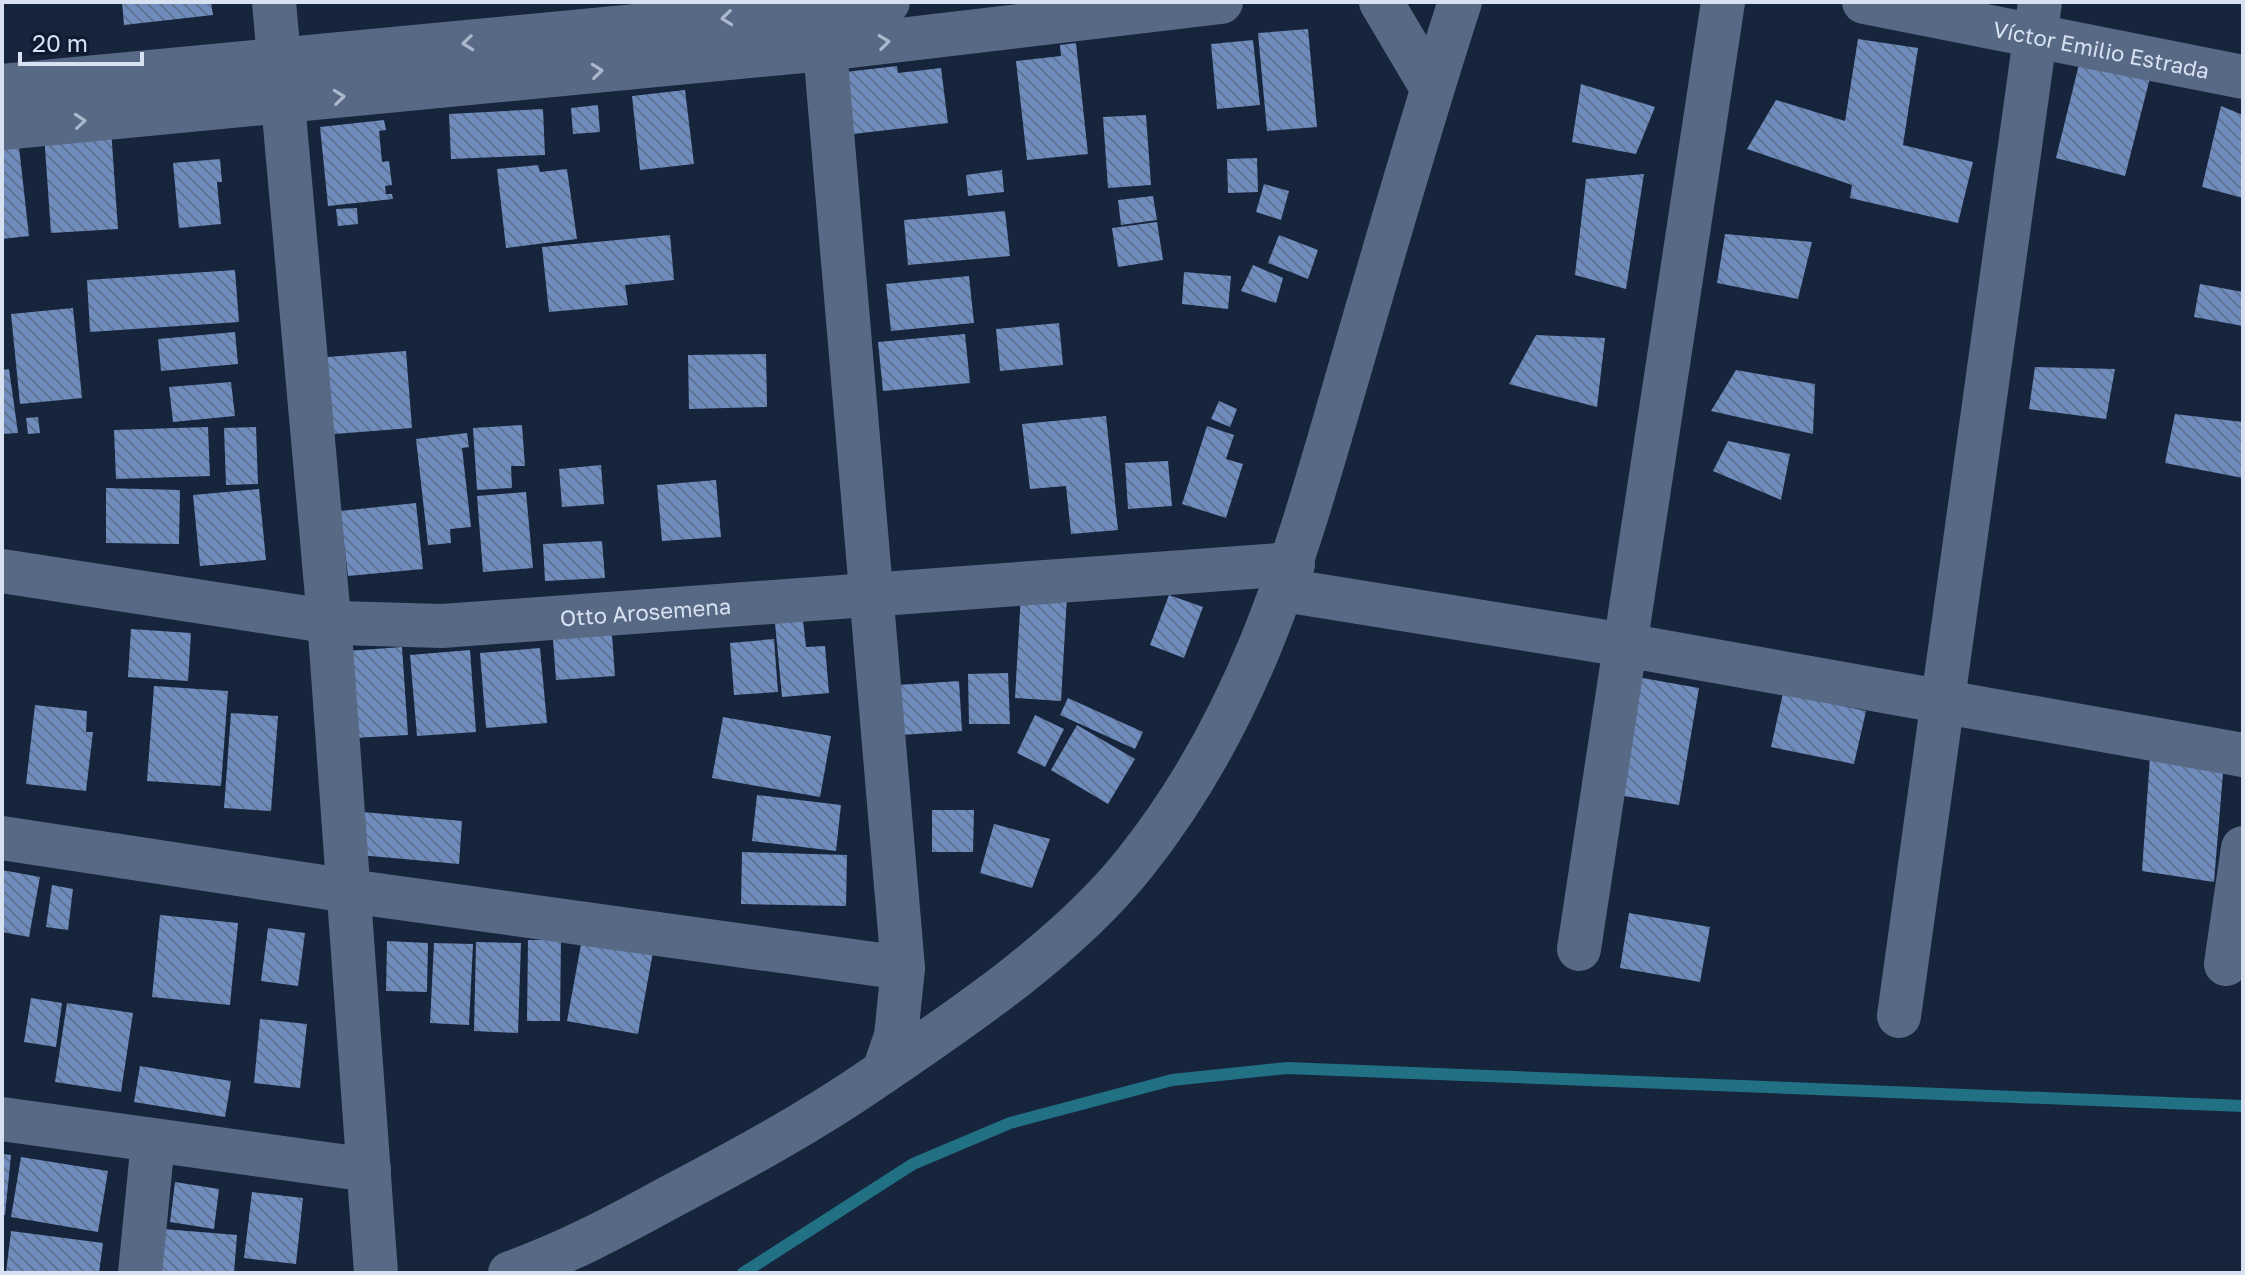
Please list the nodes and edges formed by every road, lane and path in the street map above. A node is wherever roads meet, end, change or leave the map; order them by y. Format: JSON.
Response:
{"nodes":[{"id":1,"x":274,"y":2,"type":"edge"},
{"id":2,"x":888,"y":2,"type":"edge"},
{"id":3,"x":1221,"y":2,"type":"edge"},
{"id":4,"x":1381,"y":2,"type":"edge"},
{"id":5,"x":1460,"y":2,"type":"edge"},
{"id":6,"x":1723,"y":2,"type":"edge"},
{"id":7,"x":1864,"y":2,"type":"edge"},
{"id":8,"x":2038,"y":19,"type":"edge"},
{"id":9,"x":822,"y":20,"type":"edge"},
{"id":10,"x":2243,"y":77,"type":"edge"},
{"id":11,"x":282,"y":82,"type":"junction"},
{"id":12,"x":2,"y":86,"type":"edge"},
{"id":13,"x":1432,"y":88,"type":"junction"},
{"id":14,"x":2,"y":128,"type":"edge"},
{"id":15,"x":2,"y":571,"type":"edge"},
{"id":16,"x":1289,"y":577,"type":"junction"},
{"id":17,"x":871,"y":595,"type":"junction"},
{"id":18,"x":329,"y":619,"type":"junction"},
{"id":19,"x":1625,"y":645,"type":"junction"},
{"id":20,"x":1942,"y":702,"type":"junction"},
{"id":21,"x":2243,"y":755,"type":"edge"},
{"id":22,"x":2,"y":838,"type":"edge"},
{"id":23,"x":2243,"y":848,"type":"edge"},
{"id":24,"x":349,"y":891,"type":"junction"},
{"id":25,"x":1579,"y":949,"type":"dead end"},
{"id":26,"x":2226,"y":964,"type":"dead end"},
{"id":27,"x":903,"y":968,"type":"junction"},
{"id":28,"x":1899,"y":1016,"type":"dead end"},
{"id":29,"x":884,"y":1071,"type":"junction"},
{"id":30,"x":2,"y":1119,"type":"edge"},
{"id":31,"x":153,"y":1141,"type":"junction"},
{"id":32,"x":369,"y":1170,"type":"junction"},
{"id":33,"x":140,"y":1273,"type":"edge"},
{"id":34,"x":376,"y":1273,"type":"edge"},
{"id":35,"x":510,"y":1273,"type":"edge"}],
"edges":[{"from":1,"to":11,"type":"street"},
{"from":2,"to":9,"type":"street"},
{"from":9,"to":3,"type":"street","one_way":true},
{"from":4,"to":13,"type":"street"},
{"from":5,"to":13,"type":"street"},
{"from":6,"to":19,"type":"street"},
{"from":7,"to":8,"type":"street","name":"Víctor Emilio Estrada"},
{"from":8,"to":10,"type":"street","name":"Víctor Emilio Estrada"},
{"from":8,"to":20,"type":"street"},
{"from":9,"to":11,"type":"street"},
{"from":9,"to":17,"type":"street"},
{"from":11,"to":12,"type":"street"},
{"from":14,"to":11,"type":"street","one_way":true},
{"from":11,"to":18,"type":"street"},
{"from":13,"to":16,"type":"street"},
{"from":15,"to":18,"type":"street","name":"Otto Arosemena"},
{"from":16,"to":17,"type":"street","name":"Otto Arosemena"},
{"from":16,"to":19,"type":"street","name":"Otto Arosemena"},
{"from":16,"to":29,"type":"street"},
{"from":17,"to":18,"type":"street","name":"Otto Arosemena"},
{"from":17,"to":27,"type":"street"},
{"from":18,"to":24,"type":"street"},
{"from":19,"to":20,"type":"street","name":"Otto Arosemena"},
{"from":19,"to":25,"type":"street"},
{"from":20,"to":21,"type":"street","name":"Otto Arosemena"},
{"from":20,"to":28,"type":"street"},
{"from":22,"to":24,"type":"street"},
{"from":23,"to":26,"type":"street"},
{"from":24,"to":27,"type":"street"},
{"from":24,"to":32,"type":"street"},
{"from":27,"to":29,"type":"street"},
{"from":29,"to":35,"type":"street"},
{"from":30,"to":31,"type":"street"},
{"from":31,"to":32,"type":"street"},
{"from":31,"to":33,"type":"street"},
{"from":32,"to":34,"type":"street"}]}
